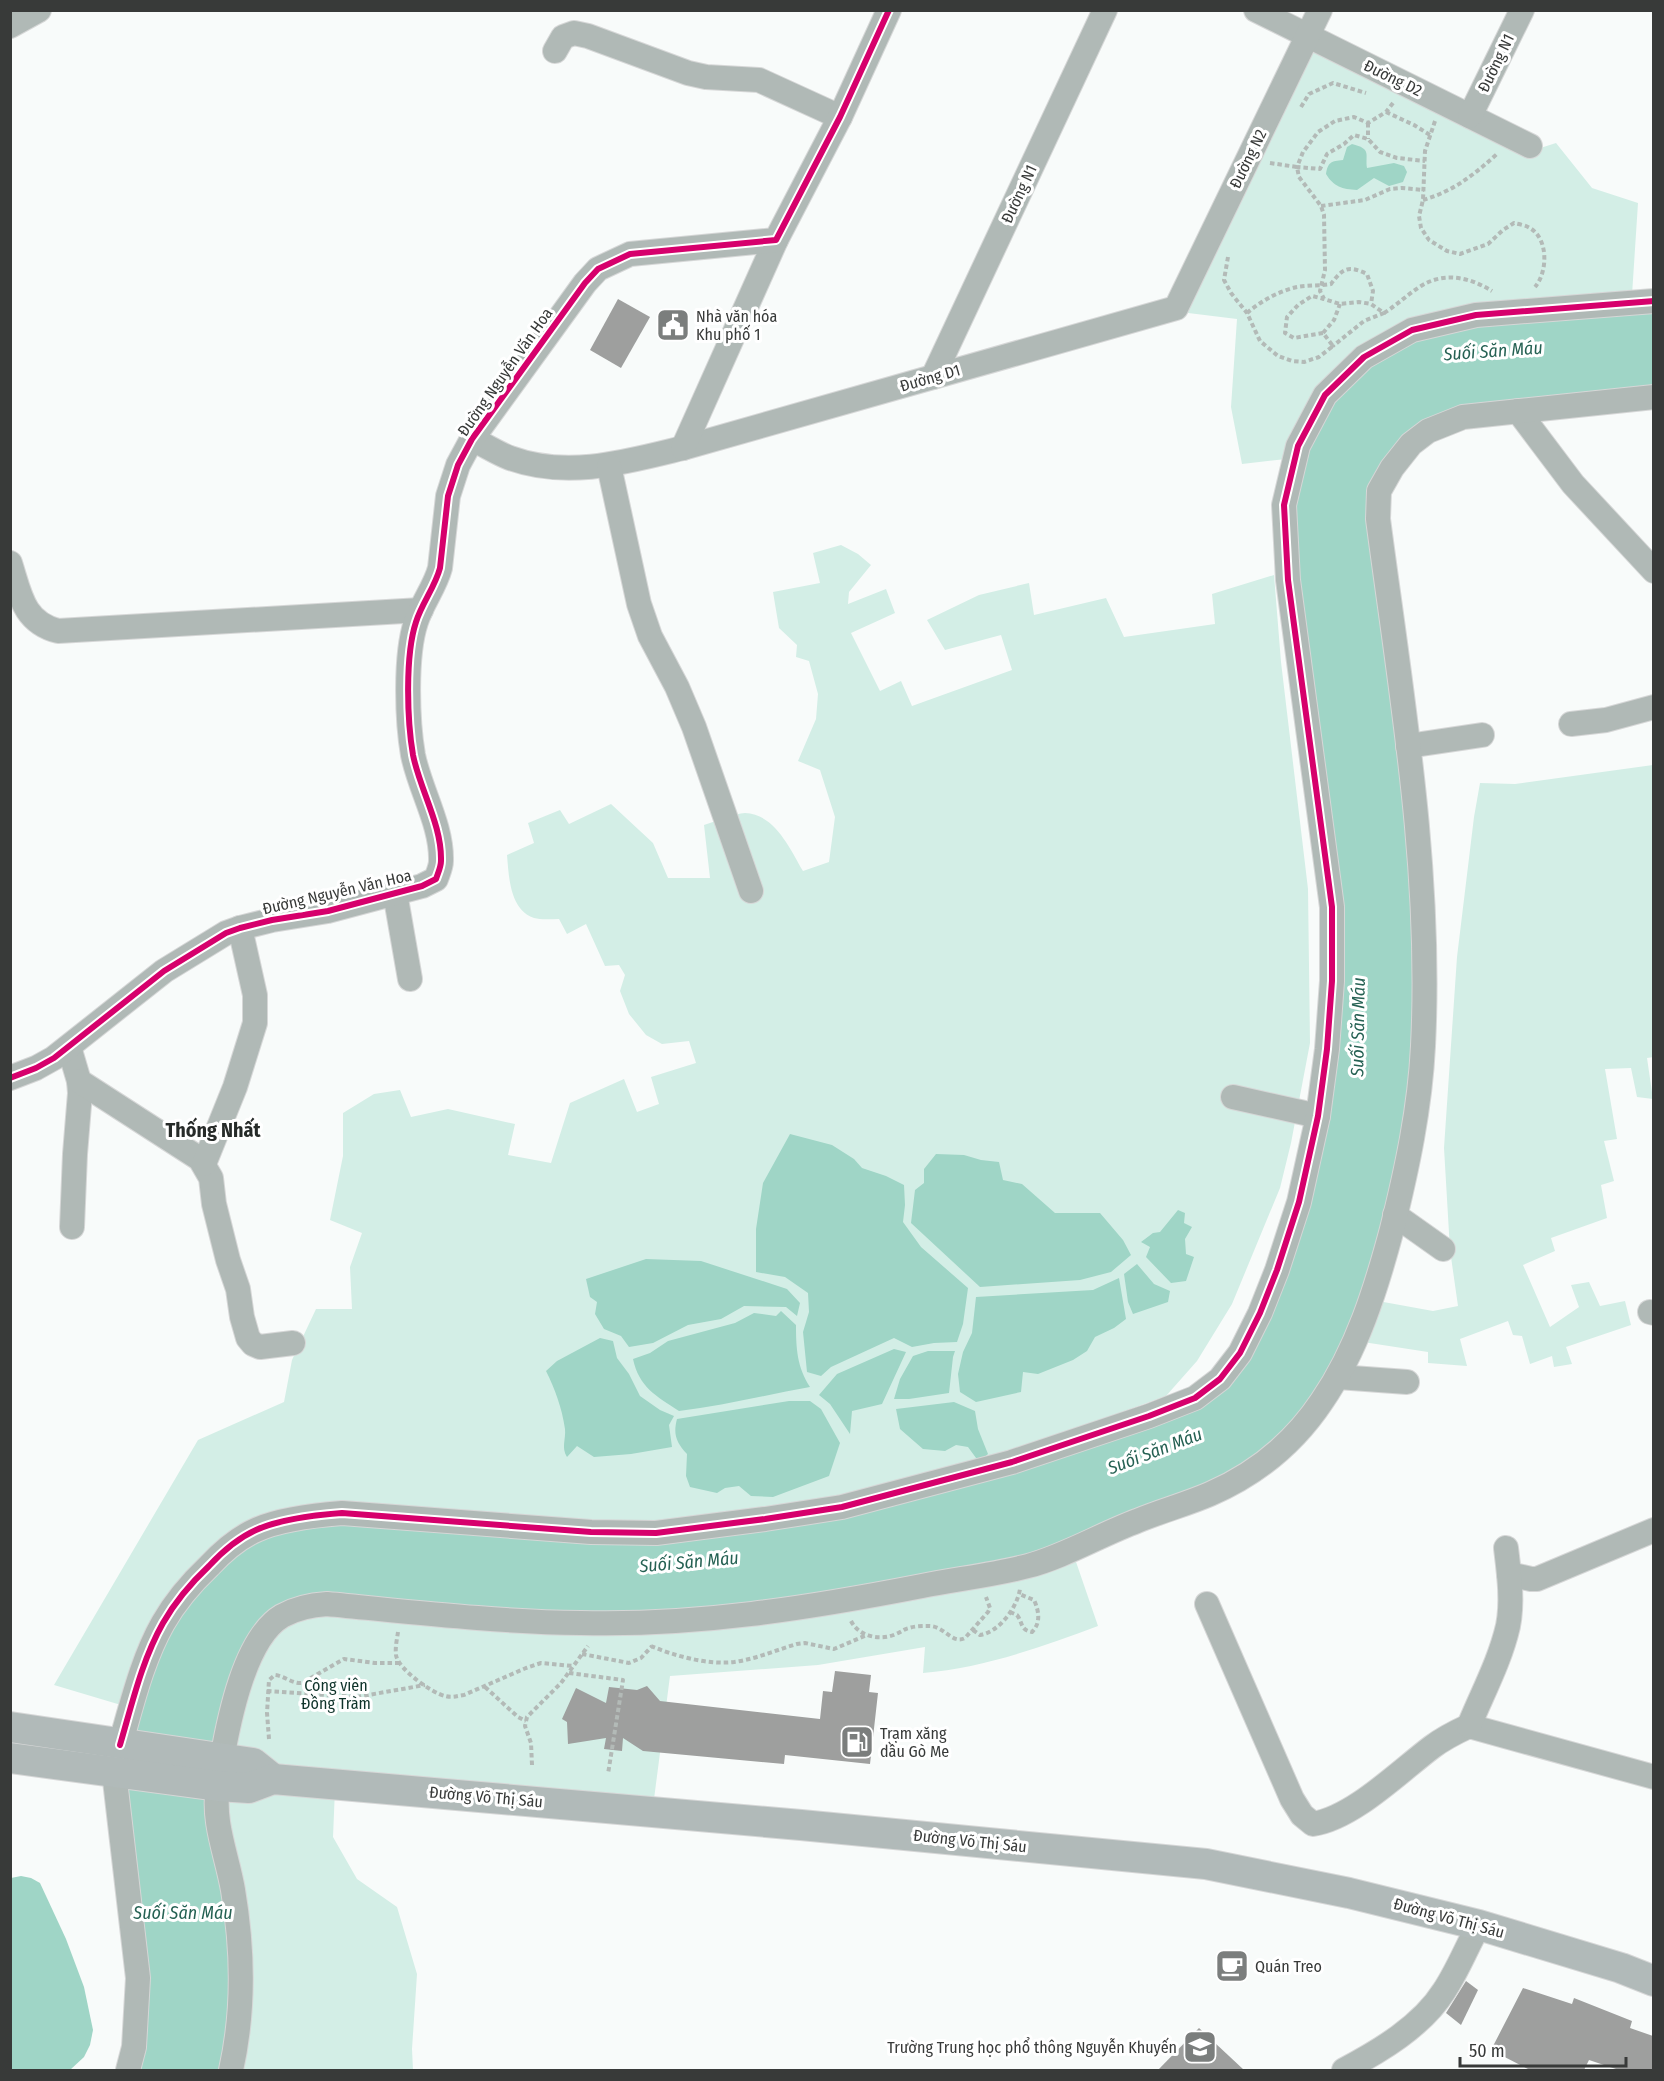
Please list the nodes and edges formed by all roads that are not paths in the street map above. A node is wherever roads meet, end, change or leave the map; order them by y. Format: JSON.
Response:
{"nodes":[{"id":1,"x":39,"y":10,"type":"edge"},
{"id":2,"x":889,"y":10,"type":"edge"},
{"id":3,"x":1105,"y":10,"type":"edge"},
{"id":4,"x":1256,"y":10,"type":"edge"},
{"id":5,"x":1320,"y":10,"type":"edge"},
{"id":6,"x":1522,"y":10,"type":"edge"},
{"id":7,"x":10,"y":26,"type":"edge"},
{"id":8,"x":1308,"y":36,"type":"junction"},
{"id":9,"x":555,"y":51,"type":"dead end"},
{"id":10,"x":1470,"y":116,"type":"junction"},
{"id":11,"x":840,"y":117,"type":"junction"},
{"id":12,"x":1522,"y":141,"type":"road end"},
{"id":13,"x":777,"y":240,"type":"junction"},
{"id":14,"x":1653,"y":301,"type":"edge"},
{"id":15,"x":1176,"y":308,"type":"joint"},
{"id":16,"x":933,"y":377,"type":"junction"},
{"id":17,"x":1653,"y":398,"type":"edge"},
{"id":18,"x":1518,"y":411,"type":"junction"},
{"id":19,"x":472,"y":439,"type":"junction"},
{"id":20,"x":683,"y":448,"type":"junction"},
{"id":21,"x":609,"y":466,"type":"junction"},
{"id":22,"x":10,"y":563,"type":"edge"},
{"id":23,"x":1653,"y":571,"type":"edge"},
{"id":24,"x":421,"y":610,"type":"junction"},
{"id":25,"x":1653,"y":707,"type":"edge"},
{"id":26,"x":1571,"y":724,"type":"dead end"},
{"id":27,"x":1482,"y":735,"type":"dead end"},
{"id":28,"x":1408,"y":746,"type":"junction"},
{"id":29,"x":751,"y":891,"type":"dead end"},
{"id":30,"x":395,"y":893,"type":"junction"},
{"id":31,"x":240,"y":928,"type":"junction"},
{"id":32,"x":410,"y":979,"type":"dead end"},
{"id":33,"x":69,"y":1047,"type":"junction"},
{"id":34,"x":10,"y":1078,"type":"edge"},
{"id":35,"x":79,"y":1081,"type":"junction"},
{"id":36,"x":1233,"y":1097,"type":"dead end"},
{"id":37,"x":1318,"y":1116,"type":"junction"},
{"id":38,"x":204,"y":1164,"type":"junction"},
{"id":39,"x":1395,"y":1215,"type":"junction"},
{"id":40,"x":72,"y":1227,"type":"dead end"},
{"id":41,"x":1443,"y":1249,"type":"dead end"},
{"id":42,"x":293,"y":1343,"type":"dead end"},
{"id":43,"x":1338,"y":1377,"type":"junction"},
{"id":44,"x":1407,"y":1383,"type":"dead end"},
{"id":45,"x":1653,"y":1530,"type":"edge"},
{"id":46,"x":1506,"y":1548,"type":"dead end"},
{"id":47,"x":1509,"y":1574,"type":"junction"},
{"id":48,"x":1207,"y":1604,"type":"dead end"},
{"id":49,"x":1468,"y":1726,"type":"junction"},
{"id":50,"x":10,"y":1728,"type":"edge"},
{"id":51,"x":10,"y":1758,"type":"edge"},
{"id":52,"x":117,"y":1758,"type":"junction"},
{"id":53,"x":220,"y":1772,"type":"junction"},
{"id":54,"x":1653,"y":1777,"type":"edge"},
{"id":55,"x":1479,"y":1925,"type":"junction"},
{"id":56,"x":1653,"y":1981,"type":"edge"},
{"id":57,"x":128,"y":2070,"type":"edge"},
{"id":58,"x":231,"y":2070,"type":"edge"},
{"id":59,"x":1344,"y":2070,"type":"edge"}],
"edges":[{"from":1,"to":7,"type":"street"},
{"from":2,"to":11,"type":"street"},
{"from":3,"to":16,"type":"street","name":"Đường N1"},
{"from":4,"to":8,"type":"street","name":"Đường D2"},
{"from":5,"to":8,"type":"street","name":"Đường N2"},
{"from":6,"to":10,"type":"street","name":"Đường N1"},
{"from":8,"to":10,"type":"street","name":"Đường D2"},
{"from":8,"to":15,"type":"street","name":"Đường N2"},
{"from":9,"to":11,"type":"street"},
{"from":10,"to":12,"type":"street","name":"Đường D2"},
{"from":11,"to":13,"type":"street"},
{"from":13,"to":19,"type":"street","name":"Đường Nguyễn Văn Hoa"},
{"from":13,"to":20,"type":"street"},
{"from":14,"to":37,"type":"street"},
{"from":15,"to":16,"type":"street","name":"Đường D1"},
{"from":16,"to":20,"type":"street","name":"Đường D1"},
{"from":17,"to":18,"type":"street"},
{"from":18,"to":23,"type":"street"},
{"from":18,"to":28,"type":"street"},
{"from":19,"to":21,"type":"street","name":"Đường D1"},
{"from":19,"to":24,"type":"street","name":"Đường Nguyễn Văn Hoa"},
{"from":20,"to":21,"type":"street","name":"Đường D1"},
{"from":21,"to":29,"type":"street"},
{"from":22,"to":24,"type":"street"},
{"from":24,"to":30,"type":"street","name":"Đường Nguyễn Văn Hoa"},
{"from":25,"to":26,"type":"street"},
{"from":27,"to":28,"type":"street"},
{"from":28,"to":39,"type":"street"},
{"from":30,"to":31,"type":"street","name":"Đường Nguyễn Văn Hoa"},
{"from":30,"to":32,"type":"street"},
{"from":31,"to":33,"type":"street","name":"Đường Nguyễn Văn Hoa"},
{"from":31,"to":38,"type":"street"},
{"from":33,"to":34,"type":"street","name":"Đường Nguyễn Văn Hoa"},
{"from":33,"to":35,"type":"street"},
{"from":35,"to":38,"type":"street"},
{"from":35,"to":40,"type":"street"},
{"from":36,"to":37,"type":"street"},
{"from":37,"to":52,"type":"street"},
{"from":38,"to":42,"type":"street"},
{"from":39,"to":41,"type":"street"},
{"from":39,"to":43,"type":"street"},
{"from":43,"to":44,"type":"street"},
{"from":43,"to":53,"type":"street"},
{"from":45,"to":47,"type":"street"},
{"from":46,"to":47,"type":"street"},
{"from":47,"to":49,"type":"street"},
{"from":48,"to":49,"type":"street"},
{"from":49,"to":54,"type":"street"},
{"from":50,"to":52,"type":"main road"},
{"from":51,"to":52,"type":"main road"},
{"from":52,"to":53,"type":"main road","name":"Đường Võ Thị Sáu"},
{"from":52,"to":57,"type":"street"},
{"from":53,"to":55,"type":"main road","name":"Đường Võ Thị Sáu"},
{"from":53,"to":58,"type":"street"},
{"from":55,"to":56,"type":"main road","name":"Đường Võ Thị Sáu"},
{"from":55,"to":59,"type":"street"}]}
